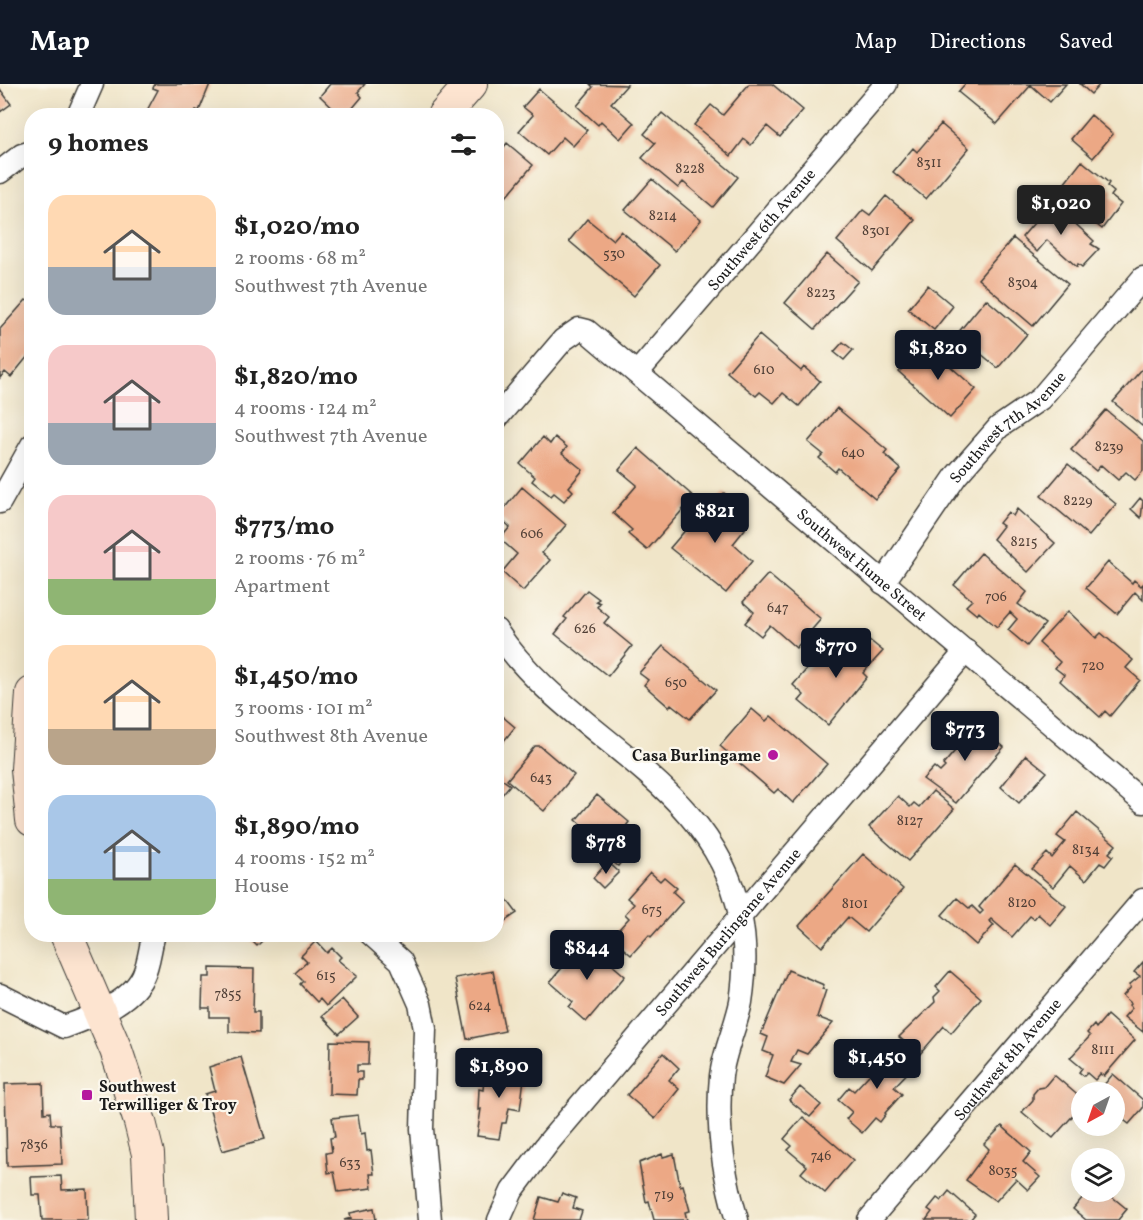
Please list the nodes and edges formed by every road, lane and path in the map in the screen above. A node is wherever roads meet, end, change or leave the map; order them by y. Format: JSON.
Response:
{"nodes":[{"id":1,"x":92,"y":84,"type":"edge"},
{"id":2,"x":471,"y":84,"type":"edge"},
{"id":3,"x":886,"y":84,"type":"edge"},
{"id":4,"x":82,"y":108,"type":"edge"},
{"id":5,"x":450,"y":108,"type":"edge"},
{"id":6,"x":24,"y":154,"type":"edge"},
{"id":7,"x":0,"y":172,"type":"edge"},
{"id":8,"x":1143,"y":278,"type":"edge"},
{"id":9,"x":637,"y":373,"type":"junction"},
{"id":10,"x":504,"y":410,"type":"edge"},
{"id":11,"x":24,"y":459,"type":"edge"},
{"id":12,"x":0,"y":502,"type":"edge"},
{"id":13,"x":883,"y":582,"type":"junction"},
{"id":14,"x":504,"y":641,"type":"edge"},
{"id":15,"x":966,"y":651,"type":"junction"},
{"id":16,"x":1140,"y":792,"type":"edge"},
{"id":17,"x":1143,"y":900,"type":"edge"},
{"id":18,"x":741,"y":916,"type":"junction"},
{"id":19,"x":69,"y":942,"type":"edge"},
{"id":20,"x":152,"y":942,"type":"edge"},
{"id":21,"x":380,"y":942,"type":"edge"},
{"id":22,"x":0,"y":995,"type":"edge"},
{"id":23,"x":100,"y":1014,"type":"junction"},
{"id":24,"x":151,"y":1220,"type":"edge"},
{"id":25,"x":430,"y":1220,"type":"edge"},
{"id":26,"x":499,"y":1220,"type":"edge"},
{"id":27,"x":737,"y":1220,"type":"edge"},
{"id":28,"x":869,"y":1220,"type":"edge"}],
"edges":[{"from":1,"to":4,"type":"street"},
{"from":2,"to":5,"type":"main road"},
{"from":3,"to":9,"type":"street","name":"Southwest 6th Avenue"},
{"from":6,"to":7,"type":"street"},
{"from":8,"to":13,"type":"street","name":"Southwest 7th Avenue"},
{"from":9,"to":10,"type":"street","name":"Southwest Hume Street"},
{"from":9,"to":13,"type":"street","name":"Southwest Hume Street"},
{"from":11,"to":12,"type":"street"},
{"from":13,"to":15,"type":"street","name":"Southwest Hume Street"},
{"from":14,"to":18,"type":"street"},
{"from":15,"to":16,"type":"street","name":"Southwest Hume Street"},
{"from":15,"to":18,"type":"street","name":"Southwest Burlingame Avenue"},
{"from":17,"to":28,"type":"street","name":"Southwest 8th Avenue"},
{"from":18,"to":26,"type":"street","name":"Southwest Burlingame Avenue"},
{"from":18,"to":27,"type":"street"},
{"from":19,"to":23,"type":"main road"},
{"from":20,"to":23,"type":"street"},
{"from":21,"to":25,"type":"street"},
{"from":22,"to":23,"type":"street"},
{"from":23,"to":24,"type":"main road"}]}
